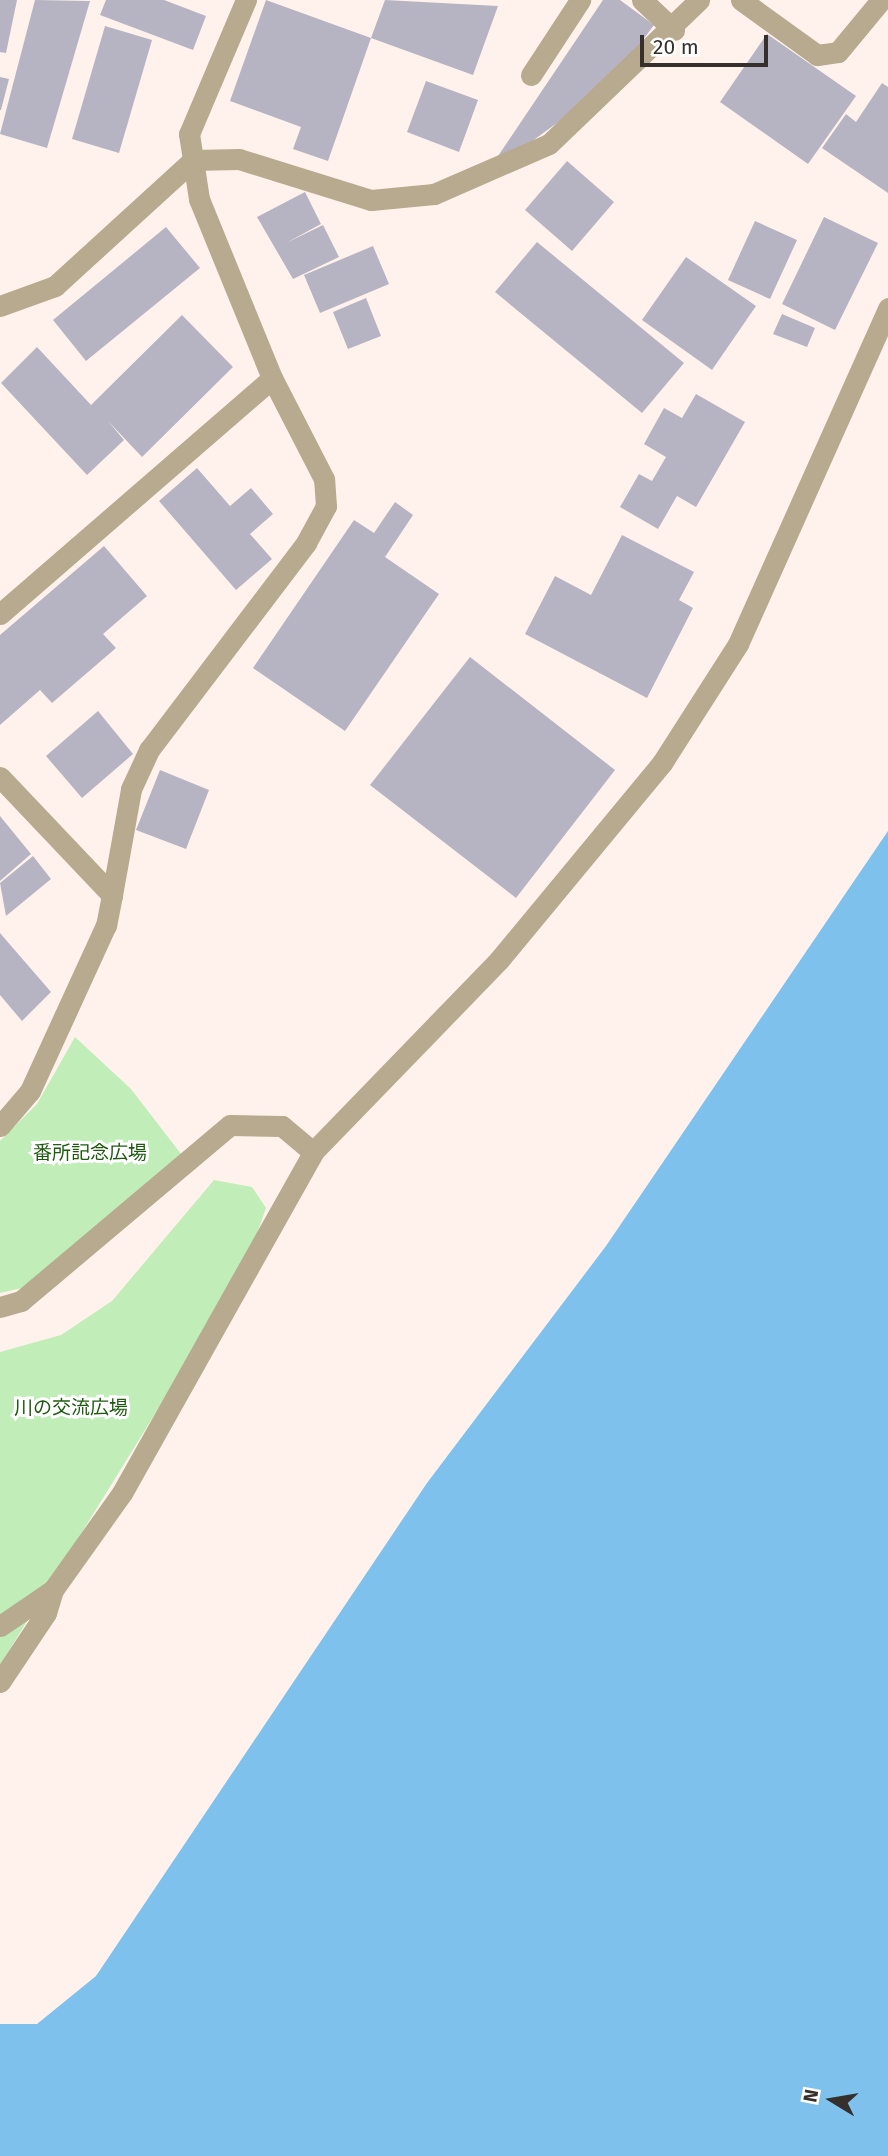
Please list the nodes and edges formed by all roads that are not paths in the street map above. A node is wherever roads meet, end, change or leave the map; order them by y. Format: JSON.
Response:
{"nodes":[{"id":1,"x":246,"y":0,"type":"edge"},
{"id":2,"x":580,"y":0,"type":"edge"},
{"id":3,"x":642,"y":0,"type":"edge"},
{"id":4,"x":699,"y":0,"type":"edge"},
{"id":5,"x":741,"y":0,"type":"edge"},
{"id":6,"x":881,"y":0,"type":"edge"},
{"id":7,"x":674,"y":30,"type":"junction"},
{"id":8,"x":531,"y":75,"type":"dead end"},
{"id":9,"x":193,"y":160,"type":"junction"},
{"id":10,"x":0,"y":306,"type":"edge"},
{"id":11,"x":888,"y":308,"type":"edge"},
{"id":12,"x":272,"y":379,"type":"junction"},
{"id":13,"x":0,"y":614,"type":"edge"},
{"id":14,"x":0,"y":777,"type":"edge"},
{"id":15,"x":112,"y":895,"type":"junction"},
{"id":16,"x":0,"y":1126,"type":"edge"},
{"id":17,"x":313,"y":1152,"type":"junction"},
{"id":18,"x":0,"y":1307,"type":"edge"},
{"id":19,"x":53,"y":1590,"type":"junction"},
{"id":20,"x":0,"y":1626,"type":"edge"},
{"id":21,"x":0,"y":1682,"type":"edge"}],
"edges":[{"from":1,"to":9,"type":"street"},
{"from":2,"to":8,"type":"street"},
{"from":3,"to":7,"type":"street"},
{"from":4,"to":7,"type":"street"},
{"from":5,"to":6,"type":"street"},
{"from":7,"to":9,"type":"street"},
{"from":9,"to":10,"type":"street"},
{"from":9,"to":12,"type":"street"},
{"from":11,"to":17,"type":"street"},
{"from":12,"to":13,"type":"street"},
{"from":12,"to":15,"type":"street"},
{"from":14,"to":15,"type":"street"},
{"from":15,"to":16,"type":"street"},
{"from":17,"to":18,"type":"street"},
{"from":17,"to":19,"type":"street"},
{"from":19,"to":20,"type":"street"},
{"from":19,"to":21,"type":"street"}]}
